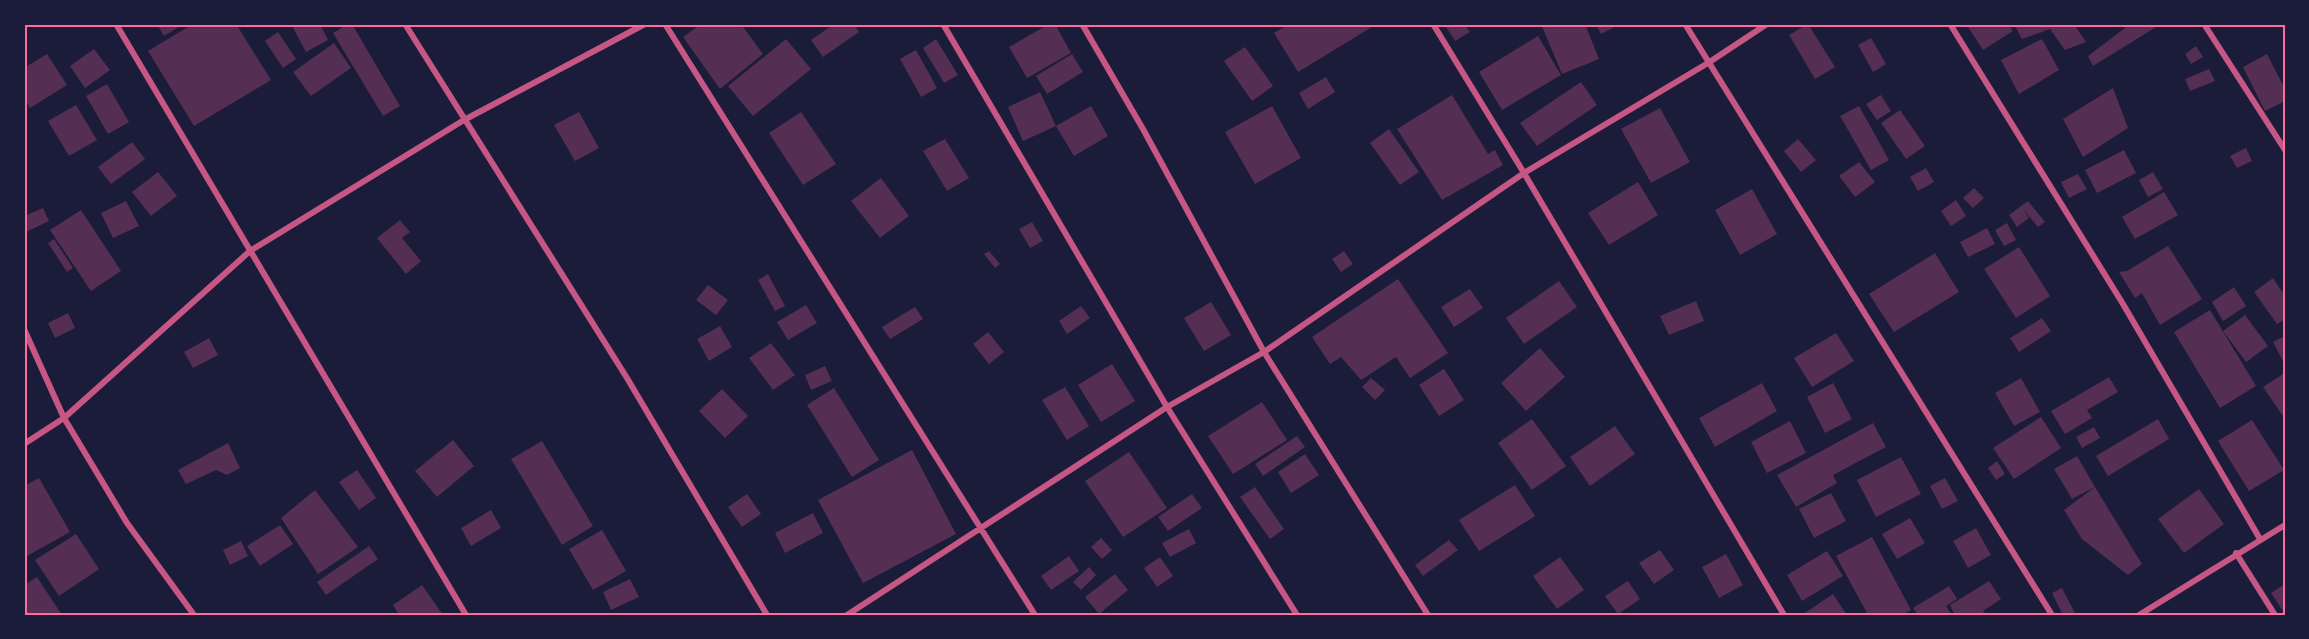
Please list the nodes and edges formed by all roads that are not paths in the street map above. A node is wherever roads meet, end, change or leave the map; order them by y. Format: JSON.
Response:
{"nodes":[{"id":1,"x":116,"y":24,"type":"edge"},
{"id":2,"x":405,"y":24,"type":"edge"},
{"id":3,"x":645,"y":24,"type":"edge"},
{"id":4,"x":665,"y":24,"type":"edge"},
{"id":5,"x":943,"y":24,"type":"edge"},
{"id":6,"x":1082,"y":24,"type":"edge"},
{"id":7,"x":1433,"y":24,"type":"edge"},
{"id":8,"x":1685,"y":24,"type":"edge"},
{"id":9,"x":1767,"y":24,"type":"edge"},
{"id":10,"x":1950,"y":24,"type":"edge"},
{"id":11,"x":2204,"y":24,"type":"edge"},
{"id":12,"x":1708,"y":63,"type":"junction"},
{"id":13,"x":464,"y":120,"type":"junction"},
{"id":14,"x":2285,"y":150,"type":"edge"},
{"id":15,"x":1524,"y":173,"type":"junction"},
{"id":16,"x":250,"y":251,"type":"junction"},
{"id":17,"x":24,"y":328,"type":"edge"},
{"id":18,"x":1264,"y":352,"type":"junction"},
{"id":19,"x":1167,"y":407,"type":"junction"},
{"id":20,"x":64,"y":418,"type":"junction"},
{"id":21,"x":24,"y":444,"type":"edge"},
{"id":22,"x":2285,"y":525,"type":"edge"},
{"id":23,"x":980,"y":529,"type":"junction"},
{"id":24,"x":2260,"y":539,"type":"junction"},
{"id":25,"x":2236,"y":553,"type":"junction"},
{"id":26,"x":194,"y":615,"type":"edge"},
{"id":27,"x":466,"y":615,"type":"edge"},
{"id":28,"x":767,"y":615,"type":"edge"},
{"id":29,"x":847,"y":615,"type":"edge"},
{"id":30,"x":1035,"y":615,"type":"edge"},
{"id":31,"x":1297,"y":615,"type":"edge"},
{"id":32,"x":1428,"y":615,"type":"edge"},
{"id":33,"x":1784,"y":615,"type":"edge"},
{"id":34,"x":2052,"y":615,"type":"edge"},
{"id":35,"x":2139,"y":615,"type":"edge"},
{"id":36,"x":2276,"y":615,"type":"edge"}],
"edges":[{"from":1,"to":16,"type":"street"},
{"from":2,"to":13,"type":"street"},
{"from":3,"to":13,"type":"street"},
{"from":4,"to":23,"type":"street"},
{"from":5,"to":19,"type":"street"},
{"from":6,"to":18,"type":"street"},
{"from":7,"to":15,"type":"street"},
{"from":8,"to":12,"type":"street"},
{"from":9,"to":12,"type":"street"},
{"from":10,"to":24,"type":"street"},
{"from":11,"to":14,"type":"street"},
{"from":12,"to":15,"type":"street"},
{"from":12,"to":34,"type":"street"},
{"from":13,"to":16,"type":"street"},
{"from":13,"to":28,"type":"street"},
{"from":15,"to":18,"type":"street"},
{"from":15,"to":33,"type":"street"},
{"from":16,"to":20,"type":"street"},
{"from":16,"to":27,"type":"street"},
{"from":17,"to":20,"type":"street"},
{"from":18,"to":19,"type":"street"},
{"from":18,"to":32,"type":"street"},
{"from":19,"to":23,"type":"street"},
{"from":19,"to":31,"type":"street"},
{"from":20,"to":21,"type":"street"},
{"from":20,"to":26,"type":"street"},
{"from":22,"to":24,"type":"street"},
{"from":23,"to":29,"type":"street"},
{"from":23,"to":30,"type":"street"},
{"from":24,"to":25,"type":"street"},
{"from":25,"to":35,"type":"street"},
{"from":25,"to":36,"type":"street"}]}
